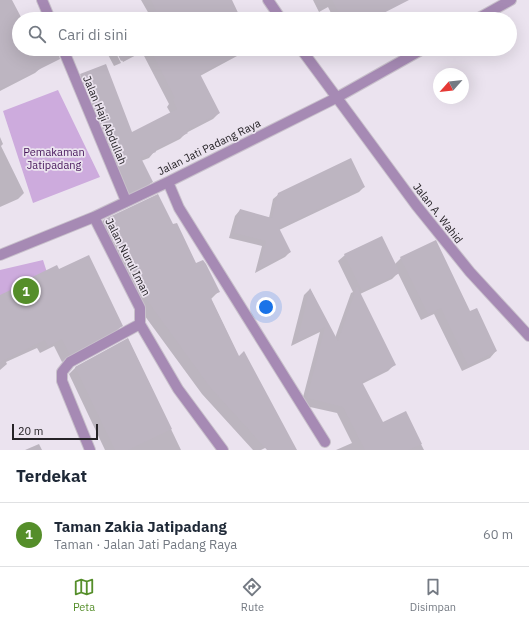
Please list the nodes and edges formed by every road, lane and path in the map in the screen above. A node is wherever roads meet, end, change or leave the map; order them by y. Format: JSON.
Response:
{"nodes":[{"id":1,"x":42,"y":0,"type":"edge"},
{"id":2,"x":268,"y":0,"type":"edge"},
{"id":3,"x":511,"y":0,"type":"edge"},
{"id":4,"x":47,"y":12,"type":"edge"},
{"id":5,"x":276,"y":12,"type":"edge"},
{"id":6,"x":490,"y":12,"type":"edge"},
{"id":7,"x":66,"y":56,"type":"edge"},
{"id":8,"x":306,"y":56,"type":"edge"},
{"id":9,"x":411,"y":56,"type":"edge"},
{"id":10,"x":336,"y":98,"type":"junction"},
{"id":11,"x":168,"y":182,"type":"junction"},
{"id":12,"x":126,"y":201,"type":"junction"},
{"id":13,"x":94,"y":217,"type":"junction"},
{"id":14,"x":0,"y":255,"type":"edge"},
{"id":15,"x":140,"y":324,"type":"junction"},
{"id":16,"x":529,"y":336,"type":"edge"},
{"id":17,"x":325,"y":442,"type":"dead end"},
{"id":18,"x":90,"y":450,"type":"edge"},
{"id":19,"x":223,"y":450,"type":"edge"}],
"edges":[{"from":1,"to":4,"type":"street"},
{"from":2,"to":5,"type":"street"},
{"from":3,"to":6,"type":"street"},
{"from":7,"to":12,"type":"street","name":"Jalan Haji Abdullah"},
{"from":8,"to":10,"type":"street","name":"Jalan A. Wahid"},
{"from":9,"to":10,"type":"street","name":"Jalan Jati Padang Raya"},
{"from":10,"to":11,"type":"street","name":"Jalan Jati Padang Raya"},
{"from":10,"to":16,"type":"street","name":"Jalan A. Wahid"},
{"from":11,"to":12,"type":"street","name":"Jalan Jati Padang Raya"},
{"from":11,"to":17,"type":"street"},
{"from":12,"to":13,"type":"street","name":"Jalan Jati Padang Raya"},
{"from":13,"to":14,"type":"street","name":"Jalan Jati Padang Raya"},
{"from":13,"to":15,"type":"street","name":"Jalan Nurul Iman"},
{"from":15,"to":18,"type":"street"},
{"from":15,"to":19,"type":"street"}]}
